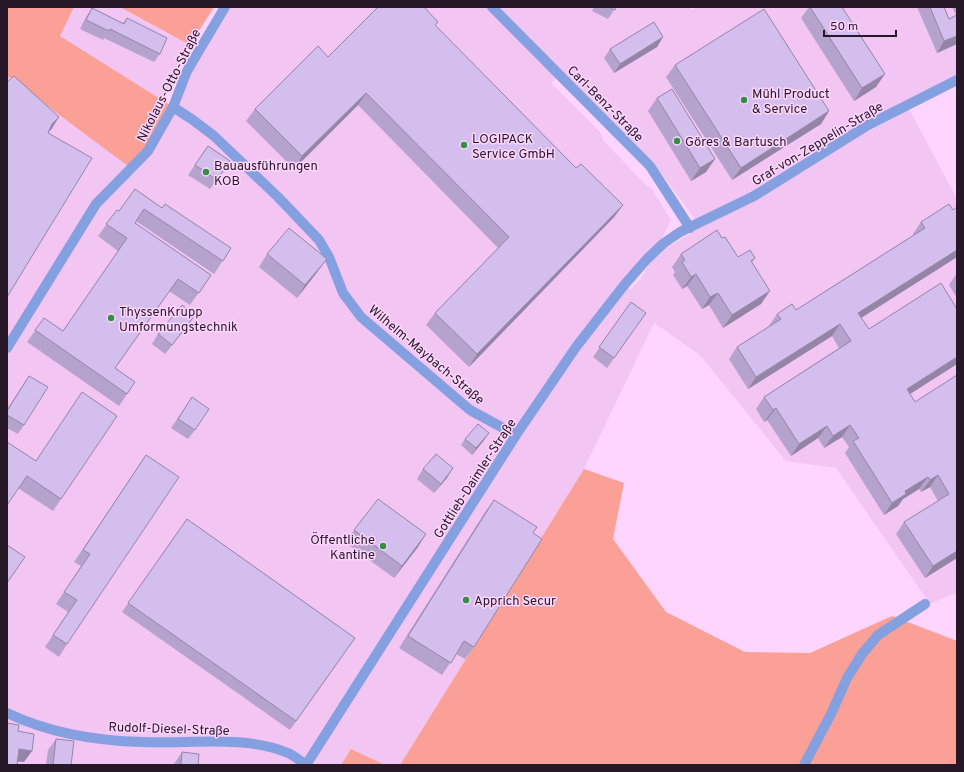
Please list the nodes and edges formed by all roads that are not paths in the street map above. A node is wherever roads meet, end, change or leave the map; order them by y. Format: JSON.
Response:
{"nodes":[{"id":1,"x":225,"y":7,"type":"edge"},
{"id":2,"x":492,"y":7,"type":"edge"},
{"id":3,"x":957,"y":80,"type":"edge"},
{"id":4,"x":173,"y":107,"type":"junction"},
{"id":5,"x":690,"y":228,"type":"junction"},
{"id":6,"x":7,"y":348,"type":"edge"},
{"id":7,"x":516,"y":435,"type":"junction"},
{"id":8,"x":925,"y":604,"type":"dead end"},
{"id":9,"x":7,"y":713,"type":"edge"},
{"id":10,"x":306,"y":765,"type":"edge"},
{"id":11,"x":804,"y":765,"type":"edge"}],
"edges":[{"from":1,"to":4,"type":"street","name":"Nikolaus-Otto-Straße"},
{"from":2,"to":5,"type":"street","name":"Carl-Benz-Straße"},
{"from":3,"to":5,"type":"street","name":"Graf-von-Zeppelin-Straße"},
{"from":4,"to":6,"type":"street","name":"Nikolaus-Otto-Straße"},
{"from":4,"to":7,"type":"street","name":"Wilhelm-Maybach-Straße"},
{"from":5,"to":7,"type":"street","name":"Gottlieb-Daimler-Straße"},
{"from":7,"to":10,"type":"street","name":"Gottlieb-Daimler-Straße"},
{"from":8,"to":11,"type":"street"},
{"from":9,"to":10,"type":"street","name":"Rudolf-Diesel-Straße"}]}
